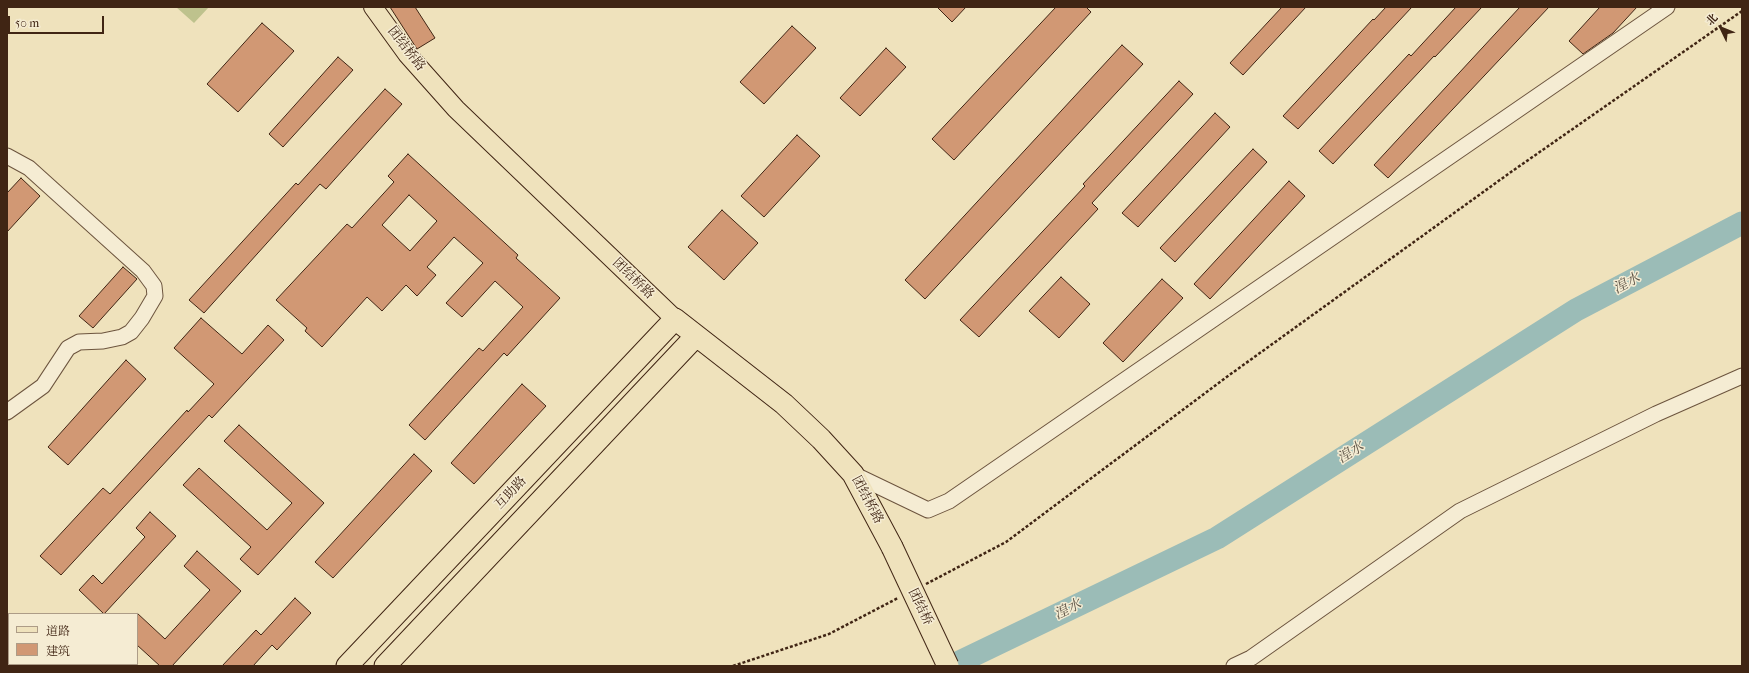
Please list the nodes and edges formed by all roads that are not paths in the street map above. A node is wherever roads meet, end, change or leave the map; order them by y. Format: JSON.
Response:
{"nodes":[{"id":1,"x":373,"y":7,"type":"edge"},
{"id":2,"x":1667,"y":7,"type":"edge"},
{"id":3,"x":7,"y":156,"type":"edge"},
{"id":4,"x":675,"y":319,"type":"junction"},
{"id":5,"x":696,"y":337,"type":"junction"},
{"id":6,"x":1742,"y":376,"type":"edge"},
{"id":7,"x":7,"y":412,"type":"edge"},
{"id":8,"x":853,"y":474,"type":"junction"},
{"id":9,"x":892,"y":547,"type":"joint"},
{"id":10,"x":1253,"y":662,"type":"edge"},
{"id":11,"x":347,"y":666,"type":"edge"},
{"id":12,"x":385,"y":666,"type":"edge"},
{"id":13,"x":948,"y":666,"type":"edge"},
{"id":14,"x":1234,"y":666,"type":"edge"}],
"edges":[{"from":1,"to":4,"type":"main road","name":"团结桥路"},
{"from":2,"to":8,"type":"street"},
{"from":3,"to":7,"type":"street"},
{"from":4,"to":5,"type":"highway","name":"团结桥路"},
{"from":4,"to":11,"type":"highway","name":"互助路"},
{"from":5,"to":8,"type":"highway","name":"团结桥路"},
{"from":5,"to":12,"type":"highway","name":"互助路"},
{"from":6,"to":10,"type":"street"},
{"from":8,"to":9,"type":"highway","name":"团结桥路"},
{"from":9,"to":13,"type":"highway","name":"团结桥","bridge":true},
{"from":10,"to":14,"type":"street"}]}
